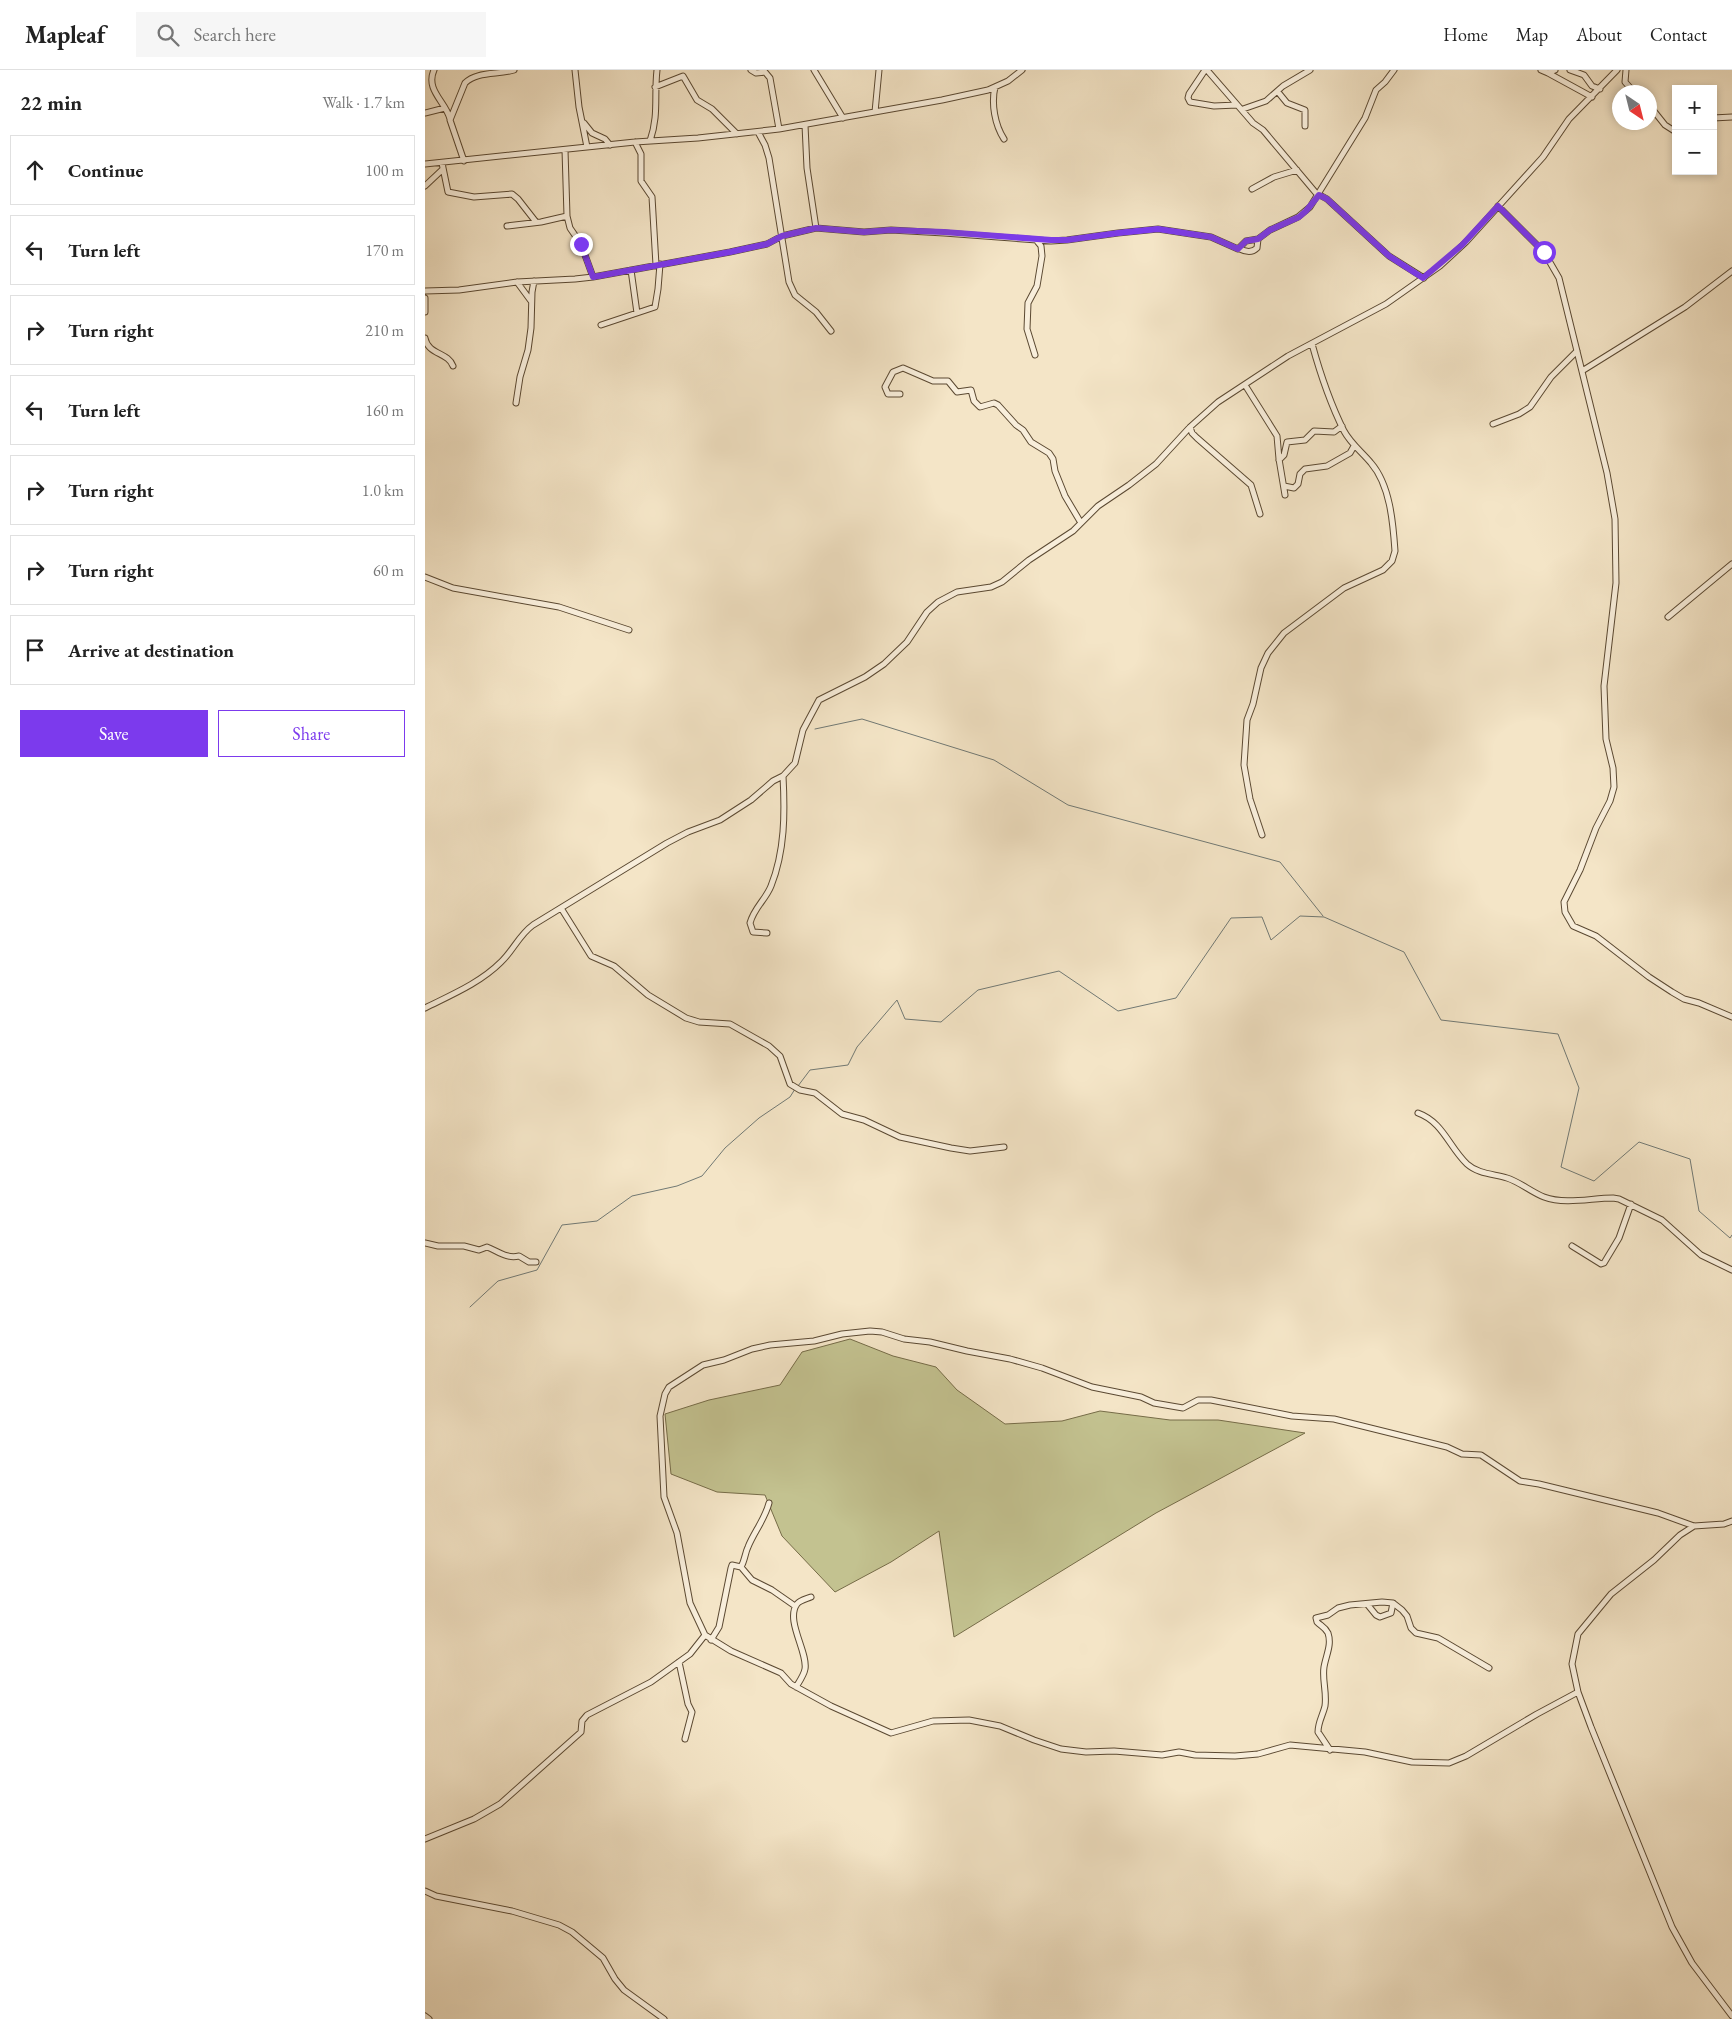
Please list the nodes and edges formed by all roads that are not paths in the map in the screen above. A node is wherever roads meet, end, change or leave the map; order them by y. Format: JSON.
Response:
{"nodes":[{"id":1,"x":434,"y":70,"type":"edge"},
{"id":2,"x":514,"y":70,"type":"edge"},
{"id":3,"x":575,"y":70,"type":"edge"},
{"id":4,"x":657,"y":70,"type":"edge"},
{"id":5,"x":751,"y":70,"type":"edge"},
{"id":6,"x":814,"y":70,"type":"edge"},
{"id":7,"x":879,"y":70,"type":"edge"},
{"id":8,"x":1022,"y":70,"type":"edge"},
{"id":9,"x":1206,"y":70,"type":"edge"},
{"id":10,"x":1310,"y":70,"type":"edge"},
{"id":11,"x":1395,"y":70,"type":"edge"},
{"id":12,"x":1536,"y":70,"type":"edge"},
{"id":13,"x":1541,"y":70,"type":"edge"},
{"id":14,"x":1555,"y":70,"type":"edge"},
{"id":15,"x":1570,"y":70,"type":"edge"},
{"id":16,"x":1617,"y":70,"type":"edge"},
{"id":17,"x":1626,"y":70,"type":"edge"},
{"id":18,"x":1548,"y":73,"type":"junction"},
{"id":19,"x":1628,"y":85,"type":"edge"},
{"id":20,"x":655,"y":87,"type":"junction"},
{"id":21,"x":995,"y":87,"type":"junction"},
{"id":22,"x":1600,"y":89,"type":"junction"},
{"id":23,"x":1277,"y":92,"type":"junction"},
{"id":24,"x":1592,"y":97,"type":"junction"},
{"id":25,"x":1237,"y":105,"type":"junction"},
{"id":26,"x":445,"y":108,"type":"junction"},
{"id":27,"x":1243,"y":109,"type":"junction"},
{"id":28,"x":875,"y":112,"type":"junction"},
{"id":29,"x":425,"y":113,"type":"edge"},
{"id":30,"x":1657,"y":115,"type":"edge"},
{"id":31,"x":1732,"y":117,"type":"edge"},
{"id":32,"x":843,"y":118,"type":"junction"},
{"id":33,"x":1717,"y":118,"type":"edge"},
{"id":34,"x":450,"y":120,"type":"junction"},
{"id":35,"x":583,"y":123,"type":"junction"},
{"id":36,"x":805,"y":125,"type":"junction"},
{"id":37,"x":1305,"y":126,"type":"dead end"},
{"id":38,"x":779,"y":129,"type":"junction"},
{"id":39,"x":1673,"y":130,"type":"edge"},
{"id":40,"x":757,"y":132,"type":"junction"},
{"id":41,"x":737,"y":134,"type":"junction"},
{"id":42,"x":1004,"y":139,"type":"dead end"},
{"id":43,"x":650,"y":141,"type":"junction"},
{"id":44,"x":635,"y":142,"type":"junction"},
{"id":45,"x":610,"y":144,"type":"junction"},
{"id":46,"x":587,"y":147,"type":"junction"},
{"id":47,"x":565,"y":150,"type":"junction"},
{"id":48,"x":464,"y":161,"type":"junction"},
{"id":49,"x":425,"y":164,"type":"edge"},
{"id":50,"x":442,"y":166,"type":"junction"},
{"id":51,"x":1297,"y":170,"type":"junction"},
{"id":52,"x":1309,"y":184,"type":"junction"},
{"id":53,"x":425,"y":186,"type":"edge"},
{"id":54,"x":1323,"y":186,"type":"junction"},
{"id":55,"x":1252,"y":188,"type":"dead end"},
{"id":56,"x":1319,"y":195,"type":"junction"},
{"id":57,"x":1498,"y":206,"type":"junction"},
{"id":58,"x":567,"y":216,"type":"junction"},
{"id":59,"x":536,"y":222,"type":"junction"},
{"id":60,"x":507,"y":226,"type":"dead end"},
{"id":61,"x":816,"y":228,"type":"junction"},
{"id":62,"x":782,"y":236,"type":"junction"},
{"id":63,"x":1258,"y":239,"type":"junction"},
{"id":64,"x":1036,"y":240,"type":"junction"},
{"id":65,"x":1240,"y":249,"type":"junction"},
{"id":66,"x":658,"y":264,"type":"junction"},
{"id":67,"x":631,"y":270,"type":"junction"},
{"id":68,"x":1732,"y":271,"type":"edge"},
{"id":69,"x":593,"y":277,"type":"junction"},
{"id":70,"x":1423,"y":278,"type":"junction"},
{"id":71,"x":534,"y":281,"type":"junction"},
{"id":72,"x":517,"y":282,"type":"junction"},
{"id":73,"x":426,"y":292,"type":"edge"},
{"id":74,"x":531,"y":302,"type":"junction"},
{"id":75,"x":425,"y":312,"type":"edge"},
{"id":76,"x":637,"y":313,"type":"junction"},
{"id":77,"x":601,"y":325,"type":"dead end"},
{"id":78,"x":831,"y":331,"type":"dead end"},
{"id":79,"x":425,"y":338,"type":"edge"},
{"id":80,"x":1312,"y":344,"type":"junction"},
{"id":81,"x":1577,"y":351,"type":"junction"},
{"id":82,"x":1035,"y":355,"type":"dead end"},
{"id":83,"x":453,"y":366,"type":"dead end"},
{"id":84,"x":1582,"y":371,"type":"junction"},
{"id":85,"x":1245,"y":385,"type":"junction"},
{"id":86,"x":900,"y":394,"type":"dead end"},
{"id":87,"x":516,"y":403,"type":"dead end"},
{"id":88,"x":1493,"y":424,"type":"dead end"},
{"id":89,"x":1342,"y":426,"type":"junction"},
{"id":90,"x":1190,"y":427,"type":"junction"},
{"id":91,"x":1354,"y":446,"type":"junction"},
{"id":92,"x":1279,"y":460,"type":"junction"},
{"id":93,"x":1284,"y":486,"type":"junction"},
{"id":94,"x":1285,"y":495,"type":"dead end"},
{"id":95,"x":1260,"y":514,"type":"dead end"},
{"id":96,"x":1081,"y":522,"type":"junction"},
{"id":97,"x":1732,"y":564,"type":"edge"},
{"id":98,"x":425,"y":577,"type":"edge"},
{"id":99,"x":1668,"y":617,"type":"dead end"},
{"id":100,"x":629,"y":630,"type":"dead end"},
{"id":101,"x":783,"y":776,"type":"junction"},
{"id":102,"x":1262,"y":835,"type":"dead end"},
{"id":103,"x":561,"y":908,"type":"junction"},
{"id":104,"x":767,"y":933,"type":"dead end"},
{"id":105,"x":425,"y":1008,"type":"edge"},
{"id":106,"x":1732,"y":1017,"type":"edge"},
{"id":107,"x":1417,"y":1113,"type":"dead end"},
{"id":108,"x":1005,"y":1147,"type":"dead end"},
{"id":109,"x":1631,"y":1204,"type":"junction"},
{"id":110,"x":425,"y":1243,"type":"edge"},
{"id":111,"x":1572,"y":1246,"type":"dead end"},
{"id":112,"x":536,"y":1262,"type":"dead end"},
{"id":113,"x":1732,"y":1270,"type":"edge"},
{"id":114,"x":769,"y":1502,"type":"dead end"},
{"id":115,"x":1732,"y":1521,"type":"edge"},
{"id":116,"x":1724,"y":1524,"type":"junction"},
{"id":117,"x":1694,"y":1526,"type":"junction"},
{"id":118,"x":1732,"y":1526,"type":"edge"},
{"id":119,"x":741,"y":1566,"type":"junction"},
{"id":120,"x":811,"y":1597,"type":"dead end"},
{"id":121,"x":1367,"y":1604,"type":"junction"},
{"id":122,"x":1393,"y":1604,"type":"junction"},
{"id":123,"x":795,"y":1606,"type":"junction"},
{"id":124,"x":705,"y":1635,"type":"junction"},
{"id":125,"x":711,"y":1640,"type":"junction"},
{"id":126,"x":679,"y":1662,"type":"junction"},
{"id":127,"x":1489,"y":1668,"type":"dead end"},
{"id":128,"x":796,"y":1687,"type":"junction"},
{"id":129,"x":1579,"y":1692,"type":"junction"},
{"id":130,"x":685,"y":1739,"type":"dead end"},
{"id":131,"x":1329,"y":1750,"type":"junction"},
{"id":132,"x":425,"y":1839,"type":"edge"},
{"id":133,"x":425,"y":1891,"type":"edge"},
{"id":134,"x":425,"y":2016,"type":"edge"},
{"id":135,"x":1732,"y":2016,"type":"edge"},
{"id":136,"x":429,"y":2019,"type":"edge"},
{"id":137,"x":665,"y":2019,"type":"edge"}],
"edges":[{"from":1,"to":26,"type":"street"},
{"from":2,"to":34,"type":"street"},
{"from":3,"to":35,"type":"street"},
{"from":4,"to":20,"type":"street"},
{"from":5,"to":38,"type":"street"},
{"from":6,"to":32,"type":"street"},
{"from":7,"to":28,"type":"street"},
{"from":8,"to":21,"type":"street"},
{"from":9,"to":25,"type":"street"},
{"from":9,"to":25,"type":"street"},
{"from":10,"to":23,"type":"street"},
{"from":11,"to":54,"type":"street"},
{"from":12,"to":13,"type":"street"},
{"from":13,"to":18,"type":"street"},
{"from":14,"to":18,"type":"street"},
{"from":15,"to":22,"type":"street"},
{"from":16,"to":22,"type":"street"},
{"from":17,"to":19,"type":"street"},
{"from":18,"to":24,"type":"street"},
{"from":20,"to":41,"type":"street"},
{"from":20,"to":43,"type":"street"},
{"from":21,"to":28,"type":"street"},
{"from":21,"to":42,"type":"street"},
{"from":22,"to":24,"type":"street"},
{"from":23,"to":27,"type":"street"},
{"from":23,"to":37,"type":"street"},
{"from":24,"to":57,"type":"street"},
{"from":25,"to":27,"type":"street"},
{"from":26,"to":29,"type":"street"},
{"from":26,"to":34,"type":"street"},
{"from":27,"to":51,"type":"street"},
{"from":28,"to":32,"type":"street"},
{"from":30,"to":39,"type":"street"},
{"from":31,"to":33,"type":"street"},
{"from":32,"to":36,"type":"street"},
{"from":34,"to":48,"type":"street"},
{"from":35,"to":45,"type":"street"},
{"from":35,"to":46,"type":"street"},
{"from":36,"to":38,"type":"street"},
{"from":36,"to":61,"type":"street"},
{"from":38,"to":40,"type":"street"},
{"from":40,"to":41,"type":"street"},
{"from":40,"to":62,"type":"street"},
{"from":41,"to":43,"type":"street"},
{"from":43,"to":44,"type":"street"},
{"from":44,"to":45,"type":"street"},
{"from":44,"to":66,"type":"street"},
{"from":45,"to":46,"type":"street"},
{"from":46,"to":47,"type":"street"},
{"from":47,"to":48,"type":"street"},
{"from":47,"to":58,"type":"street"},
{"from":48,"to":50,"type":"street"},
{"from":49,"to":50,"type":"street"},
{"from":50,"to":53,"type":"street"},
{"from":50,"to":59,"type":"street"},
{"from":51,"to":52,"type":"street"},
{"from":51,"to":55,"type":"street"},
{"from":52,"to":54,"type":"street"},
{"from":52,"to":56,"type":"street"},
{"from":54,"to":56,"type":"street"},
{"from":56,"to":63,"type":"street"},
{"from":56,"to":70,"type":"street"},
{"from":57,"to":70,"type":"street"},
{"from":57,"to":81,"type":"street"},
{"from":58,"to":59,"type":"street"},
{"from":58,"to":69,"type":"street"},
{"from":59,"to":60,"type":"street"},
{"from":61,"to":62,"type":"street"},
{"from":61,"to":64,"type":"street"},
{"from":62,"to":66,"type":"street"},
{"from":62,"to":78,"type":"street"},
{"from":63,"to":65,"type":"street"},
{"from":63,"to":65,"type":"street"},
{"from":64,"to":65,"type":"street"},
{"from":64,"to":82,"type":"street"},
{"from":66,"to":67,"type":"street"},
{"from":66,"to":76,"type":"street"},
{"from":67,"to":69,"type":"street"},
{"from":67,"to":76,"type":"street"},
{"from":68,"to":84,"type":"street"},
{"from":69,"to":71,"type":"street"},
{"from":70,"to":80,"type":"street"},
{"from":71,"to":72,"type":"street"},
{"from":71,"to":74,"type":"street"},
{"from":72,"to":73,"type":"street"},
{"from":72,"to":74,"type":"street"},
{"from":73,"to":75,"type":"street"},
{"from":74,"to":87,"type":"street"},
{"from":76,"to":77,"type":"street"},
{"from":79,"to":83,"type":"street"},
{"from":80,"to":85,"type":"street"},
{"from":80,"to":89,"type":"street"},
{"from":81,"to":84,"type":"street"},
{"from":81,"to":88,"type":"street"},
{"from":84,"to":106,"type":"street"},
{"from":85,"to":90,"type":"street"},
{"from":85,"to":92,"type":"street"},
{"from":86,"to":96,"type":"street"},
{"from":89,"to":91,"type":"street"},
{"from":89,"to":92,"type":"street"},
{"from":90,"to":95,"type":"street"},
{"from":90,"to":96,"type":"street"},
{"from":91,"to":93,"type":"street"},
{"from":91,"to":102,"type":"street"},
{"from":92,"to":93,"type":"street"},
{"from":93,"to":94,"type":"street"},
{"from":96,"to":101,"type":"street"},
{"from":97,"to":99,"type":"street"},
{"from":98,"to":100,"type":"street"},
{"from":101,"to":103,"type":"street"},
{"from":101,"to":104,"type":"street"},
{"from":103,"to":105,"type":"street"},
{"from":103,"to":108,"type":"street"},
{"from":107,"to":109,"type":"street"},
{"from":109,"to":111,"type":"street"},
{"from":109,"to":113,"type":"street"},
{"from":110,"to":112,"type":"street"},
{"from":114,"to":119,"type":"street"},
{"from":115,"to":116,"type":"street"},
{"from":116,"to":117,"type":"street"},
{"from":116,"to":118,"type":"street"},
{"from":117,"to":124,"type":"street"},
{"from":117,"to":129,"type":"street"},
{"from":119,"to":123,"type":"street"},
{"from":119,"to":125,"type":"street"},
{"from":120,"to":123,"type":"street"},
{"from":121,"to":122,"type":"street"},
{"from":121,"to":122,"type":"street"},
{"from":121,"to":131,"type":"street"},
{"from":122,"to":127,"type":"street"},
{"from":123,"to":128,"type":"street"},
{"from":124,"to":125,"type":"street"},
{"from":124,"to":126,"type":"street"},
{"from":125,"to":128,"type":"street"},
{"from":126,"to":130,"type":"street"},
{"from":126,"to":132,"type":"street"},
{"from":128,"to":131,"type":"street"},
{"from":129,"to":131,"type":"street"},
{"from":129,"to":135,"type":"street"},
{"from":133,"to":137,"type":"street"},
{"from":134,"to":136,"type":"street"}]}
